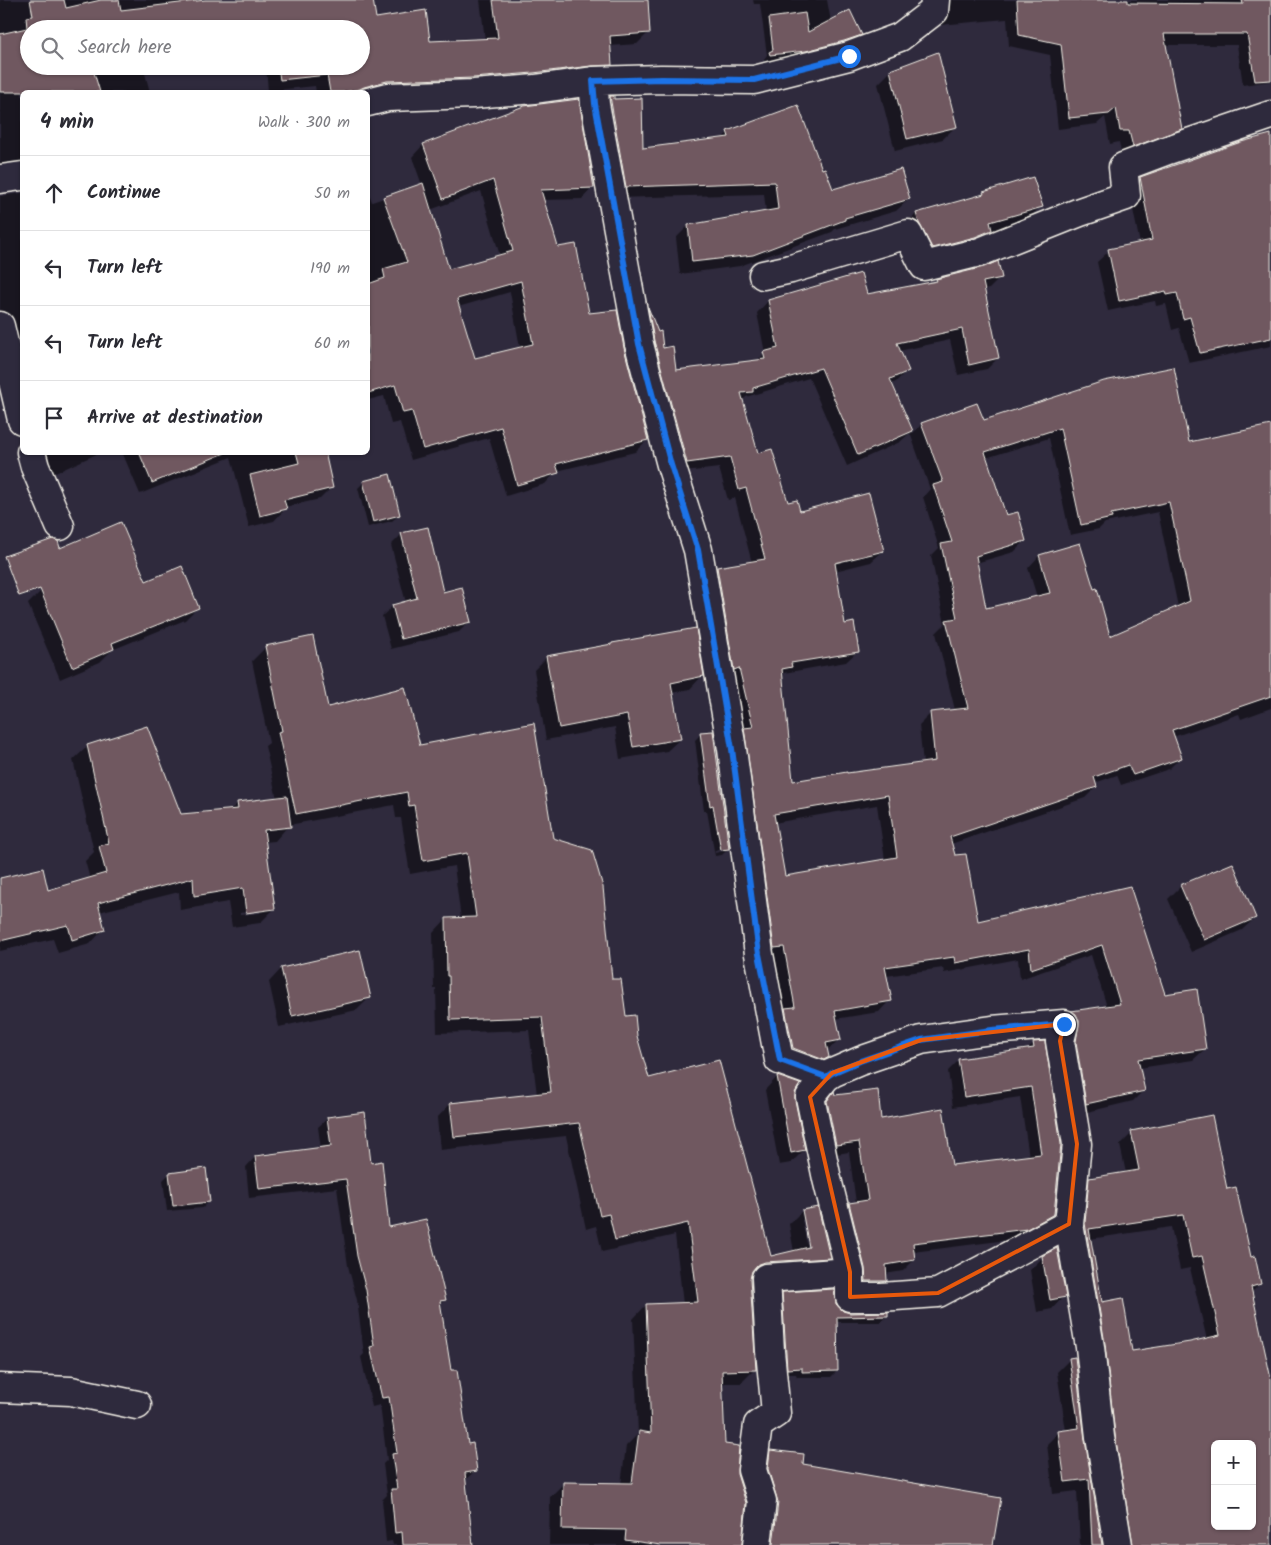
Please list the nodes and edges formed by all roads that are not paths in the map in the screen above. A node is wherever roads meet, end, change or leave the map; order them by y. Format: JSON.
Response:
{"nodes":[{"id":1,"x":935,"y":0,"type":"edge"},
{"id":2,"x":593,"y":81,"type":"junction"},
{"id":3,"x":370,"y":102,"type":"edge"},
{"id":4,"x":1271,"y":115,"type":"edge"},
{"id":5,"x":20,"y":176,"type":"edge"},
{"id":6,"x":0,"y":179,"type":"edge"},
{"id":7,"x":763,"y":275,"type":"dead end"},
{"id":8,"x":0,"y":326,"type":"edge"},
{"id":9,"x":20,"y":411,"type":"edge"},
{"id":10,"x":32,"y":455,"type":"edge"},
{"id":11,"x":60,"y":526,"type":"dead end"},
{"id":12,"x":826,"y":1077,"type":"junction"},
{"id":13,"x":1069,"y":1224,"type":"junction"},
{"id":14,"x":850,"y":1272,"type":"junction"},
{"id":15,"x":0,"y":1388,"type":"edge"},
{"id":16,"x":137,"y":1405,"type":"dead end"},
{"id":17,"x":757,"y":1545,"type":"edge"},
{"id":18,"x":1118,"y":1545,"type":"edge"}],
"edges":[{"from":1,"to":2,"type":"street"},
{"from":2,"to":3,"type":"street"},
{"from":2,"to":12,"type":"street"},
{"from":4,"to":7,"type":"street"},
{"from":5,"to":6,"type":"street"},
{"from":8,"to":9,"type":"street"},
{"from":10,"to":11,"type":"street"},
{"from":12,"to":13,"type":"street"},
{"from":12,"to":14,"type":"street"},
{"from":13,"to":14,"type":"street"},
{"from":13,"to":18,"type":"street"},
{"from":14,"to":17,"type":"street"},
{"from":15,"to":16,"type":"street"}]}
